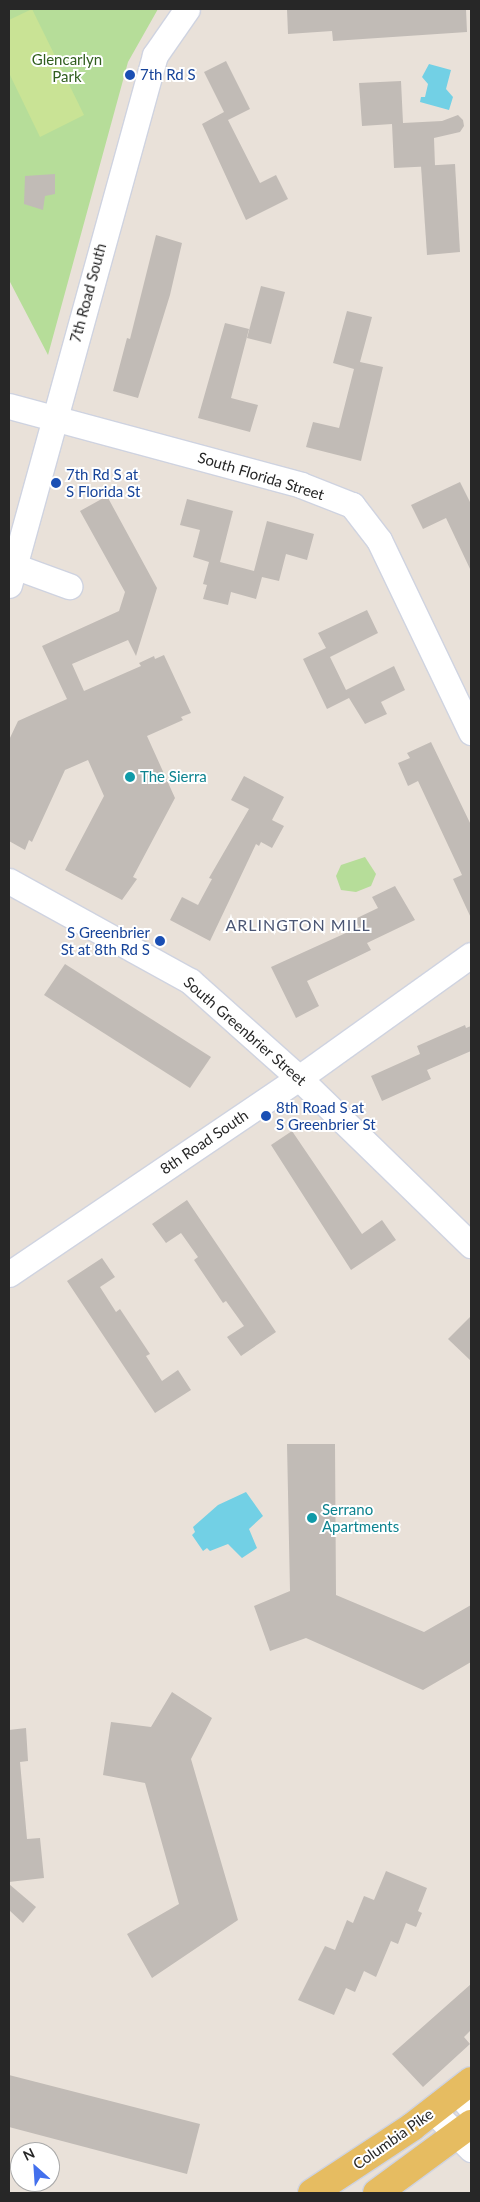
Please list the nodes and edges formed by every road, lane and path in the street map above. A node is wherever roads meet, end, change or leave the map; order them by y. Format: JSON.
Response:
{"nodes":[{"id":1,"x":187,"y":9,"type":"edge"},
{"id":2,"x":9,"y":406,"type":"edge"},
{"id":3,"x":54,"y":418,"type":"junction"},
{"id":4,"x":12,"y":576,"type":"edge"},
{"id":5,"x":69,"y":586,"type":"dead end"},
{"id":6,"x":471,"y":732,"type":"edge"},
{"id":7,"x":9,"y":881,"type":"edge"},
{"id":8,"x":471,"y":956,"type":"edge"},
{"id":9,"x":299,"y":1078,"type":"junction"},
{"id":10,"x":471,"y":1245,"type":"edge"},
{"id":11,"x":9,"y":1274,"type":"edge"},
{"id":12,"x":467,"y":2094,"type":"edge"},
{"id":13,"x":432,"y":2112,"type":"junction"},
{"id":14,"x":467,"y":2135,"type":"edge"},
{"id":15,"x":312,"y":2193,"type":"edge"},
{"id":16,"x":377,"y":2193,"type":"edge"}],
"edges":[{"from":1,"to":3,"type":"street","name":"7th Road South"},
{"from":2,"to":3,"type":"street","name":"South Florida Street"},
{"from":3,"to":4,"type":"street","name":"7th Road South"},
{"from":3,"to":6,"type":"street","name":"South Florida Street"},
{"from":4,"to":5,"type":"street"},
{"from":7,"to":9,"type":"street","name":"South Greenbrier Street"},
{"from":8,"to":9,"type":"street","name":"8th Road South"},
{"from":9,"to":10,"type":"street","name":"South Greenbrier Street"},
{"from":9,"to":11,"type":"street","name":"8th Road South"},
{"from":12,"to":13,"type":"main road","name":"Columbia Pike"},
{"from":13,"to":14,"type":"street"},
{"from":13,"to":15,"type":"main road","name":"Columbia Pike"},
{"from":14,"to":16,"type":"main road"}]}
